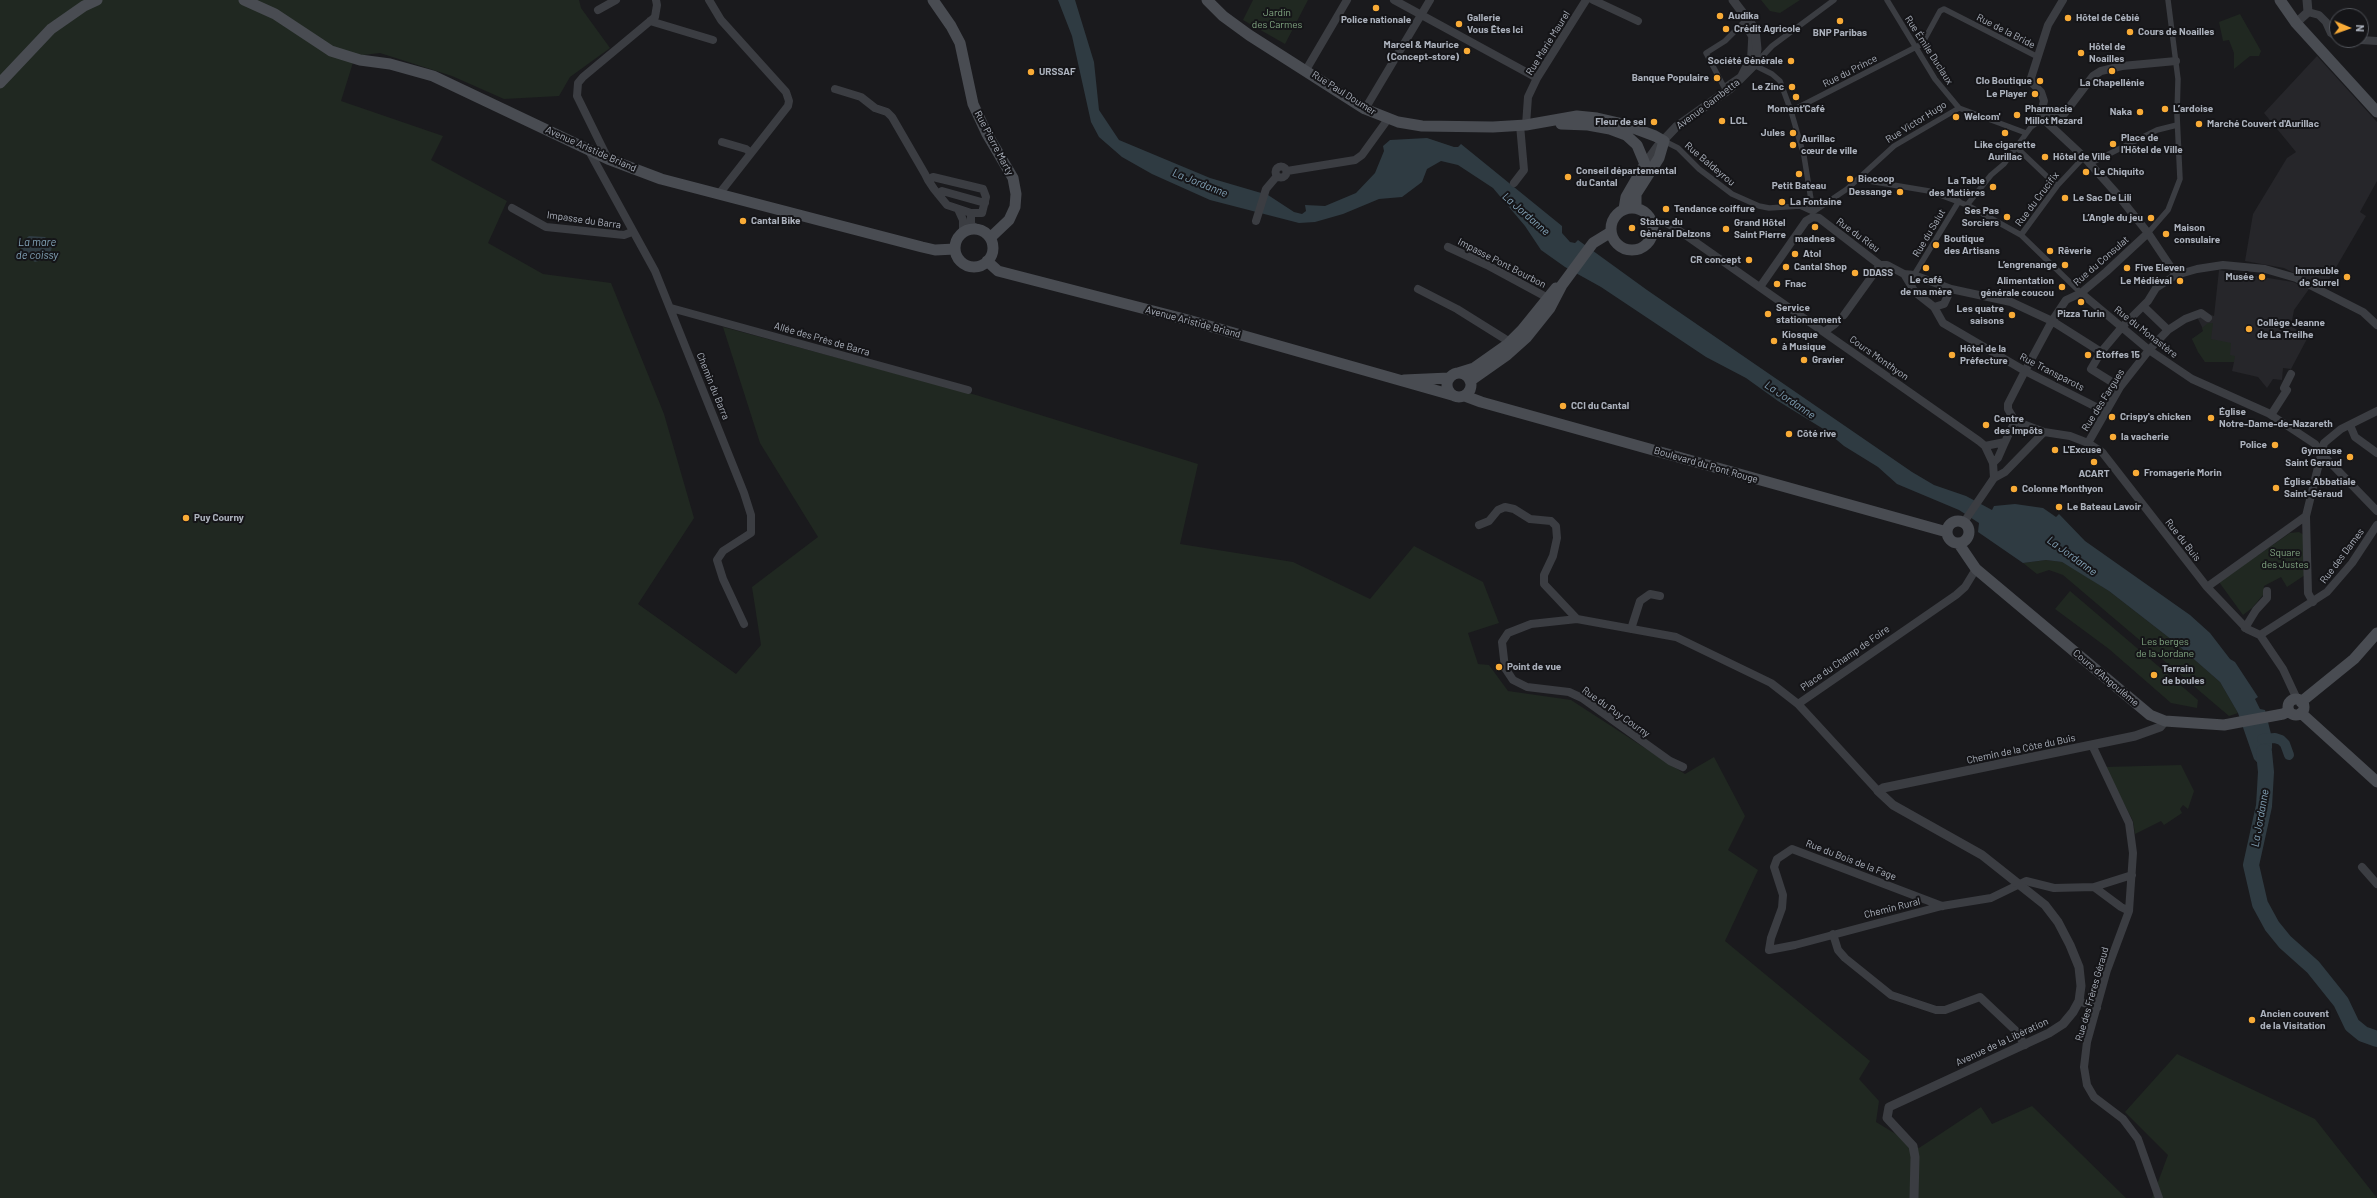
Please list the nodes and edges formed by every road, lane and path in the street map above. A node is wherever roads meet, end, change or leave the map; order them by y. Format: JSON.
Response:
{"nodes":[{"id":1,"x":97,"y":0,"type":"edge"},
{"id":2,"x":244,"y":0,"type":"edge"},
{"id":3,"x":616,"y":0,"type":"edge"},
{"id":4,"x":656,"y":0,"type":"edge"},
{"id":5,"x":709,"y":0,"type":"edge"},
{"id":6,"x":933,"y":0,"type":"edge"},
{"id":7,"x":1207,"y":0,"type":"edge"},
{"id":8,"x":1347,"y":0,"type":"edge"},
{"id":9,"x":1394,"y":0,"type":"edge"},
{"id":10,"x":1430,"y":0,"type":"edge"},
{"id":11,"x":1586,"y":0,"type":"edge"},
{"id":12,"x":1593,"y":0,"type":"edge"},
{"id":13,"x":1733,"y":0,"type":"edge"},
{"id":14,"x":1834,"y":0,"type":"edge"},
{"id":15,"x":1886,"y":0,"type":"edge"},
{"id":16,"x":2063,"y":0,"type":"edge"},
{"id":17,"x":2168,"y":0,"type":"edge"},
{"id":18,"x":2280,"y":0,"type":"edge"},
{"id":19,"x":2307,"y":0,"type":"edge"},
{"id":20,"x":598,"y":10,"type":"dead end"},
{"id":21,"x":2308,"y":12,"type":"junction"},
{"id":22,"x":1420,"y":16,"type":"junction"},
{"id":23,"x":650,"y":21,"type":"junction"},
{"id":24,"x":1638,"y":21,"type":"dead end"},
{"id":25,"x":2296,"y":23,"type":"junction"},
{"id":26,"x":2329,"y":29,"type":"edge"},
{"id":27,"x":713,"y":40,"type":"dead end"},
{"id":28,"x":1917,"y":47,"type":"junction"},
{"id":29,"x":1706,"y":53,"type":"joint"},
{"id":30,"x":2038,"y":57,"type":"junction"},
{"id":31,"x":2176,"y":61,"type":"junction"},
{"id":32,"x":1754,"y":65,"type":"junction"},
{"id":33,"x":1306,"y":70,"type":"junction"},
{"id":34,"x":1537,"y":78,"type":"junction"},
{"id":35,"x":0,"y":83,"type":"edge"},
{"id":36,"x":835,"y":89,"type":"dead end"},
{"id":37,"x":1365,"y":108,"type":"junction"},
{"id":38,"x":1959,"y":108,"type":"junction"},
{"id":39,"x":1792,"y":110,"type":"junction"},
{"id":40,"x":2377,"y":112,"type":"edge"},
{"id":41,"x":2043,"y":118,"type":"junction"},
{"id":42,"x":1388,"y":119,"type":"junction"},
{"id":43,"x":1523,"y":125,"type":"junction"},
{"id":44,"x":2177,"y":125,"type":"junction"},
{"id":45,"x":2026,"y":133,"type":"junction"},
{"id":46,"x":1664,"y":141,"type":"junction"},
{"id":47,"x":722,"y":142,"type":"dead end"},
{"id":48,"x":2016,"y":147,"type":"junction"},
{"id":49,"x":588,"y":149,"type":"junction"},
{"id":50,"x":751,"y":153,"type":"junction"},
{"id":51,"x":608,"y":159,"type":"junction"},
{"id":52,"x":2086,"y":160,"type":"junction"},
{"id":53,"x":1645,"y":164,"type":"junction"},
{"id":54,"x":1862,"y":176,"type":"junction"},
{"id":55,"x":928,"y":180,"type":"junction"},
{"id":56,"x":1514,"y":183,"type":"dead end"},
{"id":57,"x":2057,"y":186,"type":"junction"},
{"id":58,"x":719,"y":194,"type":"junction"},
{"id":59,"x":938,"y":194,"type":"junction"},
{"id":60,"x":1959,"y":201,"type":"junction"},
{"id":61,"x":985,"y":203,"type":"junction"},
{"id":62,"x":1967,"y":205,"type":"junction"},
{"id":63,"x":512,"y":208,"type":"dead end"},
{"id":64,"x":1636,"y":208,"type":"junction"},
{"id":65,"x":958,"y":209,"type":"junction"},
{"id":66,"x":1624,"y":209,"type":"junction"},
{"id":67,"x":971,"y":213,"type":"junction"},
{"id":68,"x":1813,"y":214,"type":"junction"},
{"id":69,"x":1256,"y":221,"type":"dead end"},
{"id":70,"x":1652,"y":223,"type":"junction"},
{"id":71,"x":980,"y":230,"type":"junction"},
{"id":72,"x":632,"y":232,"type":"junction"},
{"id":73,"x":1611,"y":232,"type":"junction"},
{"id":74,"x":963,"y":233,"type":"junction"},
{"id":75,"x":2148,"y":233,"type":"junction"},
{"id":76,"x":2021,"y":235,"type":"junction"},
{"id":77,"x":990,"y":238,"type":"junction"},
{"id":78,"x":1448,"y":247,"type":"dead end"},
{"id":79,"x":955,"y":249,"type":"junction"},
{"id":80,"x":987,"y":261,"type":"junction"},
{"id":81,"x":1880,"y":265,"type":"junction"},
{"id":82,"x":1904,"y":274,"type":"junction"},
{"id":83,"x":1914,"y":274,"type":"junction"},
{"id":84,"x":2176,"y":275,"type":"junction"},
{"id":85,"x":1760,"y":287,"type":"junction"},
{"id":86,"x":1418,"y":289,"type":"dead end"},
{"id":87,"x":1951,"y":289,"type":"junction"},
{"id":88,"x":2081,"y":293,"type":"junction"},
{"id":89,"x":1552,"y":299,"type":"junction"},
{"id":90,"x":2143,"y":306,"type":"junction"},
{"id":91,"x":1934,"y":307,"type":"junction"},
{"id":92,"x":671,"y":308,"type":"junction"},
{"id":93,"x":1844,"y":315,"type":"dead end"},
{"id":94,"x":2208,"y":318,"type":"dead end"},
{"id":95,"x":2052,"y":321,"type":"junction"},
{"id":96,"x":1835,"y":324,"type":"dead end"},
{"id":97,"x":1527,"y":325,"type":"junction"},
{"id":98,"x":2377,"y":325,"type":"edge"},
{"id":99,"x":2122,"y":327,"type":"junction"},
{"id":100,"x":2168,"y":330,"type":"junction"},
{"id":101,"x":1824,"y":332,"type":"junction"},
{"id":102,"x":1523,"y":341,"type":"junction"},
{"id":103,"x":1508,"y":344,"type":"junction"},
{"id":104,"x":2149,"y":350,"type":"junction"},
{"id":105,"x":2101,"y":352,"type":"junction"},
{"id":106,"x":2025,"y":371,"type":"junction"},
{"id":107,"x":1480,"y":372,"type":"junction"},
{"id":108,"x":2291,"y":374,"type":"dead end"},
{"id":109,"x":1453,"y":376,"type":"junction"},
{"id":110,"x":1401,"y":380,"type":"junction"},
{"id":111,"x":1470,"y":381,"type":"junction"},
{"id":112,"x":2120,"y":387,"type":"junction"},
{"id":113,"x":968,"y":390,"type":"dead end"},
{"id":114,"x":1452,"y":395,"type":"junction"},
{"id":115,"x":1465,"y":396,"type":"junction"},
{"id":116,"x":2377,"y":411,"type":"edge"},
{"id":117,"x":2106,"y":412,"type":"junction"},
{"id":118,"x":2269,"y":414,"type":"junction"},
{"id":119,"x":2015,"y":421,"type":"junction"},
{"id":120,"x":2350,"y":425,"type":"junction"},
{"id":121,"x":2044,"y":432,"type":"junction"},
{"id":122,"x":2005,"y":442,"type":"junction"},
{"id":123,"x":2088,"y":443,"type":"junction"},
{"id":124,"x":1985,"y":446,"type":"junction"},
{"id":125,"x":2321,"y":453,"type":"junction"},
{"id":126,"x":2377,"y":453,"type":"edge"},
{"id":127,"x":1993,"y":463,"type":"junction"},
{"id":128,"x":1994,"y":478,"type":"junction"},
{"id":129,"x":2377,"y":511,"type":"edge"},
{"id":130,"x":2306,"y":516,"type":"junction"},
{"id":131,"x":1965,"y":520,"type":"junction"},
{"id":132,"x":1479,"y":525,"type":"dead end"},
{"id":133,"x":2377,"y":525,"type":"edge"},
{"id":134,"x":1947,"y":532,"type":"junction"},
{"id":135,"x":1959,"y":544,"type":"junction"},
{"id":136,"x":1976,"y":569,"type":"junction"},
{"id":137,"x":2207,"y":587,"type":"junction"},
{"id":138,"x":2267,"y":591,"type":"dead end"},
{"id":139,"x":1660,"y":596,"type":"dead end"},
{"id":140,"x":2313,"y":602,"type":"junction"},
{"id":141,"x":1577,"y":619,"type":"junction"},
{"id":142,"x":744,"y":624,"type":"dead end"},
{"id":143,"x":2245,"y":628,"type":"junction"},
{"id":144,"x":1631,"y":629,"type":"junction"},
{"id":145,"x":2377,"y":633,"type":"edge"},
{"id":146,"x":2260,"y":635,"type":"junction"},
{"id":147,"x":1798,"y":704,"type":"junction"},
{"id":148,"x":2297,"y":706,"type":"junction"},
{"id":149,"x":2165,"y":721,"type":"junction"},
{"id":150,"x":2092,"y":745,"type":"junction"},
{"id":151,"x":1683,"y":767,"type":"dead end"},
{"id":152,"x":2377,"y":782,"type":"edge"},
{"id":153,"x":1878,"y":791,"type":"junction"},
{"id":154,"x":2362,"y":867,"type":"dead end"},
{"id":155,"x":2132,"y":875,"type":"junction"},
{"id":156,"x":2377,"y":884,"type":"edge"},
{"id":157,"x":2019,"y":885,"type":"junction"},
{"id":158,"x":2094,"y":887,"type":"junction"},
{"id":159,"x":1942,"y":906,"type":"junction"},
{"id":160,"x":2129,"y":910,"type":"junction"},
{"id":161,"x":1833,"y":934,"type":"junction"},
{"id":162,"x":1769,"y":950,"type":"joint"},
{"id":163,"x":2079,"y":1001,"type":"junction"},
{"id":164,"x":2097,"y":1008,"type":"junction"},
{"id":165,"x":2025,"y":1045,"type":"junction"},
{"id":166,"x":1914,"y":1198,"type":"edge"},
{"id":167,"x":2159,"y":1198,"type":"edge"}],
"edges":[{"from":1,"to":35,"type":"main road"},
{"from":2,"to":49,"type":"main road","name":"Avenue Aristide Briand"},
{"from":3,"to":20,"type":"street"},
{"from":4,"to":23,"type":"street"},
{"from":5,"to":50,"type":"street"},
{"from":6,"to":77,"type":"main road","name":"Rue Pierre Marty"},
{"from":7,"to":33,"type":"main road","name":"Rue Paul Doumer"},
{"from":8,"to":33,"type":"street"},
{"from":9,"to":22,"type":"street"},
{"from":10,"to":22,"type":"street"},
{"from":11,"to":34,"type":"street","name":"Rue Marie Maurel"},
{"from":12,"to":24,"type":"street"},
{"from":13,"to":32,"type":"street"},
{"from":14,"to":32,"type":"street"},
{"from":15,"to":28,"type":"street","name":"Rue Émile Duclaux"},
{"from":16,"to":30,"type":"street"},
{"from":17,"to":31,"type":"street"},
{"from":18,"to":25,"type":"main road"},
{"from":19,"to":21,"type":"street"},
{"from":21,"to":25,"type":"street"},
{"from":21,"to":26,"type":"street"},
{"from":22,"to":34,"type":"street"},
{"from":22,"to":37,"type":"street"},
{"from":23,"to":27,"type":"street"},
{"from":23,"to":51,"type":"street"},
{"from":25,"to":40,"type":"main road"},
{"from":28,"to":30,"type":"street","name":"Rue de la Bride"},
{"from":28,"to":38,"type":"street","name":"Rue Émile Duclaux"},
{"from":28,"to":39,"type":"street","name":"Rue du Prince"},
{"from":29,"to":29,"type":"street"},
{"from":30,"to":41,"type":"street"},
{"from":31,"to":41,"type":"street"},
{"from":31,"to":44,"type":"street"},
{"from":32,"to":39,"type":"street"},
{"from":32,"to":46,"type":"street","name":"Avenue Gambetta"},
{"from":33,"to":37,"type":"main road","name":"Rue Paul Doumer"},
{"from":34,"to":43,"type":"street","name":"Rue Marie Maurel"},
{"from":36,"to":55,"type":"street"},
{"from":37,"to":42,"type":"main road","name":"Rue Paul Doumer"},
{"from":38,"to":45,"type":"street","name":"Rue Émile Duclaux"},
{"from":38,"to":54,"type":"street","name":"Rue Victor Hugo"},
{"from":39,"to":68,"type":"street"},
{"from":41,"to":45,"type":"street"},
{"from":41,"to":52,"type":"street"},
{"from":42,"to":43,"type":"main road","name":"Rue Paul Doumer"},
{"from":42,"to":69,"type":"street"},
{"from":43,"to":46,"type":"main road","name":"Rue Paul Doumer"},
{"from":43,"to":53,"type":"main road","name":"Rue Paul Doumer"},
{"from":43,"to":56,"type":"street"},
{"from":44,"to":52,"type":"street"},
{"from":44,"to":75,"type":"street"},
{"from":45,"to":48,"type":"street"},
{"from":46,"to":53,"type":"street"},
{"from":46,"to":64,"type":"main road","name":"Avenue Gambetta"},
{"from":46,"to":68,"type":"street","name":"Rue Baldeyrou"},
{"from":47,"to":50,"type":"street"},
{"from":48,"to":57,"type":"street"},
{"from":48,"to":62,"type":"street"},
{"from":49,"to":51,"type":"main road","name":"Avenue Aristide Briand"},
{"from":49,"to":72,"type":"street","name":"Chemin du Barra"},
{"from":50,"to":58,"type":"street"},
{"from":51,"to":58,"type":"main road","name":"Avenue Aristide Briand"},
{"from":52,"to":57,"type":"street","name":"Rue du Crucifix"},
{"from":52,"to":75,"type":"street"},
{"from":53,"to":66,"type":"main road"},
{"from":54,"to":60,"type":"street"},
{"from":54,"to":68,"type":"street","name":"Rue Victor Hugo"},
{"from":55,"to":59,"type":"street"},
{"from":55,"to":61,"type":"street"},
{"from":57,"to":76,"type":"street","name":"Rue du Crucifix"},
{"from":58,"to":79,"type":"main road","name":"Avenue Aristide Briand"},
{"from":59,"to":61,"type":"street"},
{"from":59,"to":65,"type":"street"},
{"from":60,"to":62,"type":"street"},
{"from":60,"to":83,"type":"street","name":"Rue du Salut"},
{"from":61,"to":67,"type":"street"},
{"from":62,"to":76,"type":"street"},
{"from":63,"to":72,"type":"street","name":"Impasse du Barra"},
{"from":64,"to":66,"type":"main road"},
{"from":64,"to":70,"type":"main road"},
{"from":65,"to":67,"type":"street"},
{"from":65,"to":74,"type":"street"},
{"from":66,"to":73,"type":"main road"},
{"from":67,"to":71,"type":"street"},
{"from":68,"to":81,"type":"street","name":"Rue du Rieu"},
{"from":68,"to":85,"type":"street"},
{"from":70,"to":73,"type":"main road"},
{"from":70,"to":85,"type":"street","name":"Cours Monthyon"},
{"from":71,"to":74,"type":"main road"},
{"from":71,"to":77,"type":"main road"},
{"from":72,"to":92,"type":"street","name":"Chemin du Barra"},
{"from":73,"to":89,"type":"main road","name":"Avenue Aristide Briand"},
{"from":74,"to":79,"type":"main road"},
{"from":75,"to":84,"type":"street"},
{"from":75,"to":88,"type":"street","name":"Rue du Consulat"},
{"from":76,"to":88,"type":"street"},
{"from":77,"to":80,"type":"main road"},
{"from":78,"to":89,"type":"street","name":"Impasse Pont Bourbon"},
{"from":79,"to":80,"type":"main road"},
{"from":80,"to":110,"type":"main road","name":"Avenue Aristide Briand"},
{"from":81,"to":82,"type":"street","name":"Rue du Rieu"},
{"from":81,"to":93,"type":"street"},
{"from":82,"to":83,"type":"street","name":"Rue du Rieu"},
{"from":82,"to":91,"type":"street"},
{"from":83,"to":87,"type":"street"},
{"from":84,"to":90,"type":"street"},
{"from":84,"to":98,"type":"street"},
{"from":85,"to":101,"type":"street","name":"Cours Monthyon"},
{"from":86,"to":103,"type":"street"},
{"from":87,"to":91,"type":"street"},
{"from":87,"to":95,"type":"street"},
{"from":88,"to":95,"type":"street","name":"Rue du Consulat"},
{"from":88,"to":99,"type":"street","name":"Rue du Monastère"},
{"from":89,"to":97,"type":"main road","name":"Avenue Aristide Briand"},
{"from":89,"to":102,"type":"main road","name":"Avenue Aristide Briand"},
{"from":90,"to":99,"type":"street"},
{"from":90,"to":100,"type":"street"},
{"from":91,"to":106,"type":"street","name":"Rue Transparots"},
{"from":92,"to":113,"type":"street","name":"Allée des Près de Barra"},
{"from":92,"to":142,"type":"street","name":"Chemin du Barra"},
{"from":94,"to":100,"type":"street","name":"Rue des Fargues"},
{"from":95,"to":105,"type":"street"},
{"from":95,"to":106,"type":"street","name":"Rue du Consulat"},
{"from":96,"to":101,"type":"street"},
{"from":97,"to":102,"type":"main road"},
{"from":97,"to":103,"type":"main road","name":"Avenue Aristide Briand"},
{"from":99,"to":104,"type":"street","name":"Rue du Monastère"},
{"from":99,"to":105,"type":"street"},
{"from":100,"to":104,"type":"street","name":"Rue des Fargues"},
{"from":101,"to":124,"type":"street","name":"Cours Monthyon"},
{"from":102,"to":107,"type":"main road","name":"Avenue Aristide Briand"},
{"from":103,"to":107,"type":"main road"},
{"from":103,"to":109,"type":"main road","name":"Avenue Aristide Briand"},
{"from":104,"to":112,"type":"street","name":"Rue des Fargues"},
{"from":104,"to":118,"type":"street","name":"Rue du Monastère"},
{"from":105,"to":112,"type":"street"},
{"from":106,"to":117,"type":"street","name":"Rue Transparots"},
{"from":106,"to":119,"type":"street","name":"Rue du Consulat"},
{"from":107,"to":111,"type":"main road","name":"Avenue Aristide Briand"},
{"from":108,"to":118,"type":"street"},
{"from":109,"to":110,"type":"main road","name":"Avenue Aristide Briand"},
{"from":109,"to":111,"type":"main road"},
{"from":109,"to":114,"type":"main road"},
{"from":110,"to":114,"type":"main road","name":"Avenue Aristide Briand"},
{"from":111,"to":115,"type":"main road"},
{"from":112,"to":117,"type":"street","name":"Rue des Fargues"},
{"from":114,"to":115,"type":"main road"},
{"from":115,"to":134,"type":"main road","name":"Boulevard du Pont Rouge"},
{"from":116,"to":120,"type":"street"},
{"from":117,"to":123,"type":"street","name":"Rue des Fargues"},
{"from":118,"to":125,"type":"street","name":"Rue du Monastère"},
{"from":119,"to":121,"type":"street","name":"Rue du Buis"},
{"from":119,"to":122,"type":"street"},
{"from":120,"to":125,"type":"street"},
{"from":120,"to":126,"type":"street"},
{"from":121,"to":123,"type":"street","name":"Rue du Buis"},
{"from":121,"to":128,"type":"street"},
{"from":122,"to":124,"type":"street"},
{"from":122,"to":127,"type":"street"},
{"from":123,"to":137,"type":"street","name":"Rue du Buis"},
{"from":124,"to":127,"type":"street","name":"Cours Monthyon"},
{"from":125,"to":129,"type":"street","name":"Rue du Monastère"},
{"from":125,"to":130,"type":"street"},
{"from":127,"to":128,"type":"street","name":"Cours Monthyon"},
{"from":128,"to":131,"type":"street"},
{"from":130,"to":137,"type":"street"},
{"from":130,"to":140,"type":"street"},
{"from":131,"to":134,"type":"main road"},
{"from":131,"to":135,"type":"main road"},
{"from":132,"to":141,"type":"street"},
{"from":133,"to":140,"type":"street","name":"Rue des Dames"},
{"from":134,"to":135,"type":"main road"},
{"from":135,"to":136,"type":"main road","name":"Cours d'Angoulême"},
{"from":136,"to":147,"type":"street","name":"Place du Champ de Foire"},
{"from":136,"to":149,"type":"main road","name":"Cours d'Angoulême"},
{"from":137,"to":143,"type":"street","name":"Rue du Buis"},
{"from":138,"to":143,"type":"street"},
{"from":139,"to":144,"type":"street"},
{"from":140,"to":146,"type":"street","name":"Rue des Dames"},
{"from":141,"to":144,"type":"street","name":"Rue du Puy Courny"},
{"from":141,"to":151,"type":"street","name":"Rue du Puy Courny"},
{"from":143,"to":146,"type":"street","name":"Rue du Buis"},
{"from":144,"to":147,"type":"street","name":"Rue du Puy Courny"},
{"from":145,"to":148,"type":"main road"},
{"from":146,"to":148,"type":"street"},
{"from":147,"to":153,"type":"street","name":"Place du Champ de Foire"},
{"from":148,"to":149,"type":"main road","name":"Cours d'Angoulême"},
{"from":148,"to":152,"type":"main road"},
{"from":149,"to":150,"type":"street","name":"Chemin de la Côte du Buis"},
{"from":150,"to":153,"type":"street","name":"Chemin de la Côte du Buis"},
{"from":150,"to":155,"type":"street","name":"Rue des Frères Géraud"},
{"from":153,"to":157,"type":"street"},
{"from":154,"to":156,"type":"street"},
{"from":155,"to":158,"type":"street"},
{"from":155,"to":160,"type":"street","name":"Rue des Frères Géraud"},
{"from":157,"to":158,"type":"street"},
{"from":157,"to":159,"type":"street","name":"Chemin Rural"},
{"from":157,"to":163,"type":"street"},
{"from":158,"to":160,"type":"street"},
{"from":159,"to":161,"type":"street","name":"Chemin Rural"},
{"from":159,"to":162,"type":"street","name":"Rue du Bois de la Fage"},
{"from":160,"to":164,"type":"street","name":"Rue des Frères Géraud"},
{"from":161,"to":162,"type":"street","name":"Chemin Rural"},
{"from":161,"to":165,"type":"street"},
{"from":163,"to":164,"type":"street","name":"Rue des Frères Géraud"},
{"from":163,"to":165,"type":"street","name":"Avenue de la Libération"},
{"from":164,"to":167,"type":"street","name":"Rue des Frères Géraud"},
{"from":165,"to":166,"type":"street","name":"Avenue de la Libération"}]}
